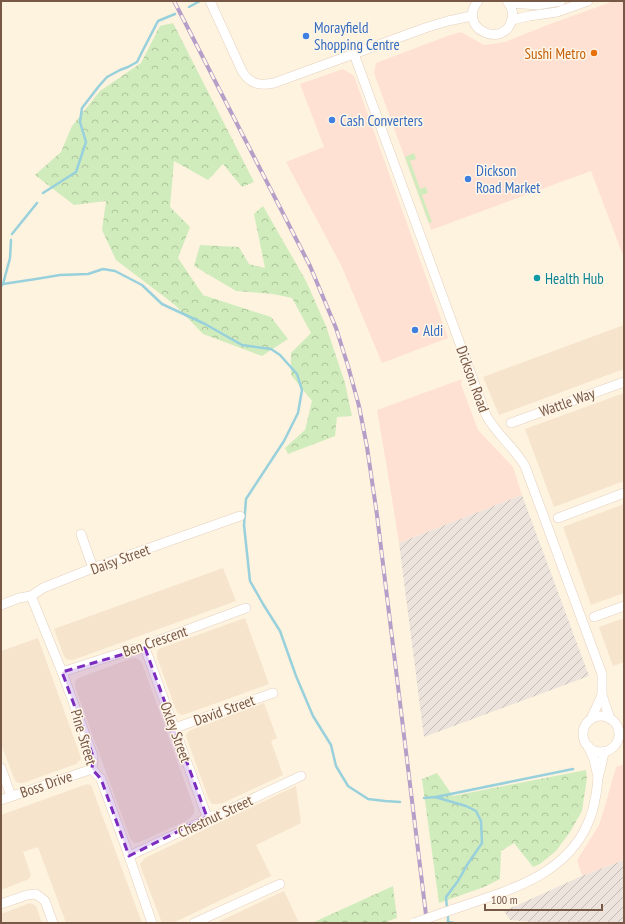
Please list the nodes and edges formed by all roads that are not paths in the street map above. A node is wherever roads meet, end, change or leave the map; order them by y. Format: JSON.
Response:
{"nodes":[{"id":1,"x":210,"y":1,"type":"edge"},
{"id":2,"x":477,"y":1,"type":"edge"},
{"id":3,"x":561,"y":1,"type":"edge"},
{"id":4,"x":588,"y":1,"type":"edge"},
{"id":5,"x":508,"y":2,"type":"edge"},
{"id":6,"x":473,"y":15,"type":"junction"},
{"id":7,"x":512,"y":20,"type":"junction"},
{"id":8,"x":354,"y":54,"type":"junction"},
{"id":9,"x":624,"y":382,"type":"edge"},
{"id":10,"x":511,"y":423,"type":"dead end"},
{"id":11,"x":624,"y":493,"type":"edge"},
{"id":12,"x":240,"y":516,"type":"dead end"},
{"id":13,"x":558,"y":518,"type":"dead end"},
{"id":14,"x":81,"y":534,"type":"dead end"},
{"id":15,"x":93,"y":568,"type":"junction"},
{"id":16,"x":31,"y":596,"type":"junction"},
{"id":17,"x":1,"y":605,"type":"edge"},
{"id":18,"x":624,"y":606,"type":"edge"},
{"id":19,"x":246,"y":608,"type":"dead end"},
{"id":20,"x":594,"y":617,"type":"dead end"},
{"id":21,"x":145,"y":648,"type":"junction"},
{"id":22,"x":62,"y":672,"type":"junction"},
{"id":23,"x":273,"y":692,"type":"dead end"},
{"id":24,"x":602,"y":695,"type":"junction"},
{"id":25,"x":610,"y":718,"type":"junction"},
{"id":26,"x":591,"y":719,"type":"junction"},
{"id":27,"x":175,"y":728,"type":"junction"},
{"id":28,"x":620,"y":728,"type":"edge"},
{"id":29,"x":620,"y":742,"type":"edge"},
{"id":30,"x":588,"y":746,"type":"junction"},
{"id":31,"x":604,"y":751,"type":"junction"},
{"id":32,"x":1,"y":768,"type":"edge"},
{"id":33,"x":92,"y":769,"type":"junction"},
{"id":34,"x":301,"y":776,"type":"dead end"},
{"id":35,"x":598,"y":779,"type":"junction"},
{"id":36,"x":12,"y":796,"type":"junction"},
{"id":37,"x":1,"y":800,"type":"edge"},
{"id":38,"x":207,"y":816,"type":"junction"},
{"id":39,"x":129,"y":856,"type":"junction"},
{"id":40,"x":280,"y":884,"type":"dead end"},
{"id":41,"x":1,"y":904,"type":"edge"},
{"id":42,"x":53,"y":923,"type":"edge"},
{"id":43,"x":152,"y":923,"type":"edge"},
{"id":44,"x":194,"y":923,"type":"edge"},
{"id":45,"x":414,"y":923,"type":"edge"}],
"edges":[{"from":1,"to":8,"type":"street"},
{"from":2,"to":6,"type":"street"},
{"from":3,"to":5,"type":"street"},
{"from":4,"to":7,"type":"street"},
{"from":5,"to":7,"type":"street"},
{"from":6,"to":7,"type":"street"},
{"from":6,"to":8,"type":"street"},
{"from":8,"to":24,"type":"street","name":"Dickson Road"},
{"from":9,"to":10,"type":"street","name":"Wattle Way"},
{"from":11,"to":13,"type":"street"},
{"from":12,"to":15,"type":"street","name":"Daisy Street"},
{"from":14,"to":15,"type":"street"},
{"from":15,"to":16,"type":"street","name":"Daisy Street"},
{"from":16,"to":17,"type":"street","name":"Daisy Street"},
{"from":16,"to":22,"type":"street","name":"Pine Street"},
{"from":18,"to":20,"type":"street"},
{"from":19,"to":21,"type":"street","name":"Ben Crescent"},
{"from":21,"to":22,"type":"street","name":"Ben Crescent"},
{"from":21,"to":27,"type":"street","name":"Oxley Street"},
{"from":22,"to":33,"type":"street","name":"Pine Street"},
{"from":23,"to":27,"type":"street","name":"David Street"},
{"from":24,"to":25,"type":"street","name":"Dickson Road"},
{"from":24,"to":26,"type":"street","name":"Dickson Road"},
{"from":25,"to":26,"type":"street"},
{"from":25,"to":28,"type":"street"},
{"from":26,"to":30,"type":"street"},
{"from":27,"to":38,"type":"street","name":"Oxley Street"},
{"from":28,"to":29,"type":"street"},
{"from":29,"to":31,"type":"street"},
{"from":30,"to":31,"type":"street"},
{"from":30,"to":35,"type":"street"},
{"from":31,"to":35,"type":"street"},
{"from":32,"to":36,"type":"street"},
{"from":33,"to":36,"type":"street","name":"Boss Drive"},
{"from":33,"to":39,"type":"street","name":"Pine Street"},
{"from":34,"to":38,"type":"street","name":"Chestnut Street"},
{"from":35,"to":45,"type":"street","bridge":true},
{"from":36,"to":37,"type":"street","name":"Boss Drive"},
{"from":38,"to":39,"type":"street","name":"Chestnut Street"},
{"from":39,"to":43,"type":"street","name":"Pine Street"},
{"from":40,"to":44,"type":"street"},
{"from":41,"to":42,"type":"street"}]}
